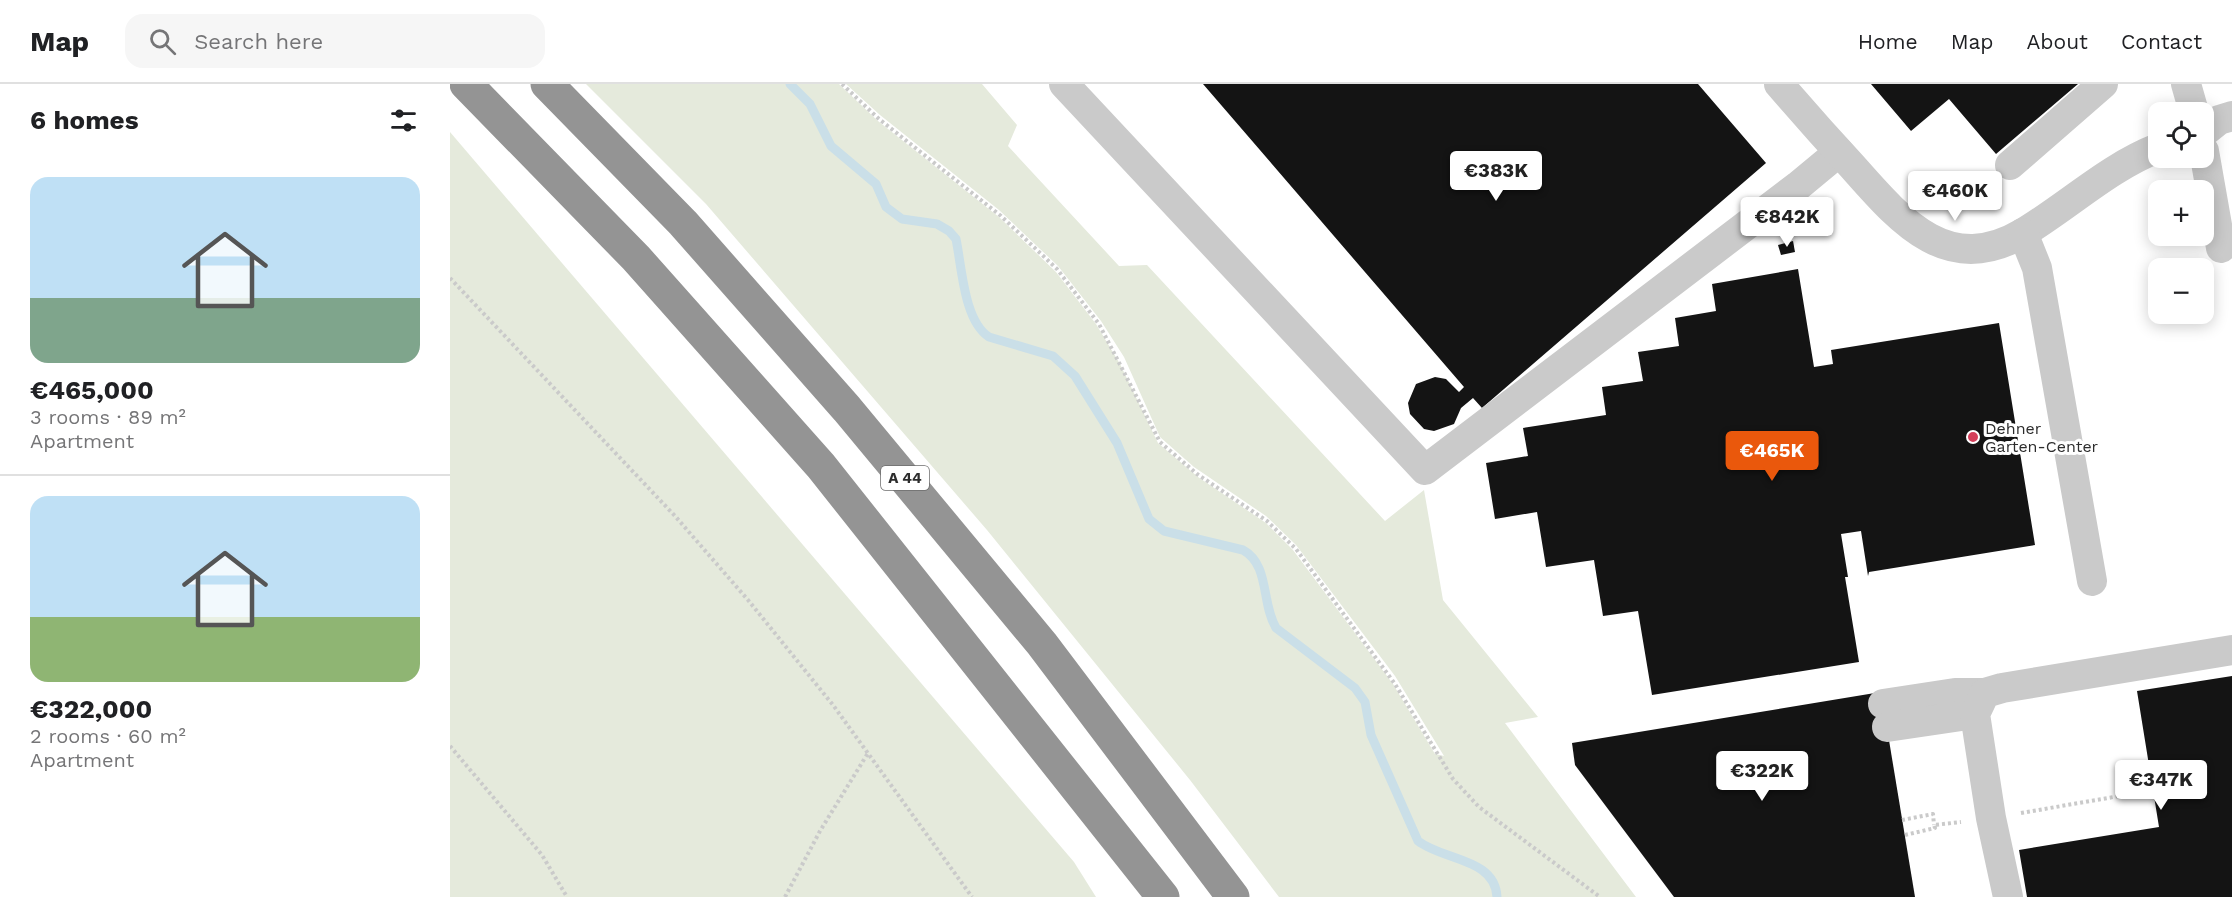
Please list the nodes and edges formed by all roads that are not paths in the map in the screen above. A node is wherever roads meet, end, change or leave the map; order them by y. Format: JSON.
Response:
{"nodes":[{"id":1,"x":466,"y":84,"type":"edge"},
{"id":2,"x":547,"y":84,"type":"edge"},
{"id":3,"x":1064,"y":84,"type":"edge"},
{"id":4,"x":1779,"y":84,"type":"edge"},
{"id":5,"x":2103,"y":84,"type":"edge"},
{"id":6,"x":2186,"y":84,"type":"edge"},
{"id":7,"x":2191,"y":102,"type":"edge"},
{"id":8,"x":2232,"y":116,"type":"edge"},
{"id":9,"x":2214,"y":125,"type":"edge"},
{"id":10,"x":2214,"y":136,"type":"edge"},
{"id":11,"x":2232,"y":141,"type":"edge"},
{"id":12,"x":1839,"y":152,"type":"junction"},
{"id":13,"x":2148,"y":153,"type":"edge"},
{"id":14,"x":2010,"y":165,"type":"dead end"},
{"id":15,"x":2207,"y":168,"type":"edge"},
{"id":16,"x":2023,"y":233,"type":"junction"},
{"id":17,"x":2221,"y":248,"type":"dead end"},
{"id":18,"x":2092,"y":581,"type":"dead end"},
{"id":19,"x":2232,"y":650,"type":"edge"},
{"id":20,"x":1980,"y":704,"type":"junction"},
{"id":21,"x":1885,"y":716,"type":"dead end"},
{"id":22,"x":1163,"y":897,"type":"edge"},
{"id":23,"x":1233,"y":897,"type":"edge"},
{"id":24,"x":2008,"y":897,"type":"edge"}],
"edges":[{"from":1,"to":22,"type":"highway"},
{"from":2,"to":23,"type":"highway","number":"A 44"},
{"from":3,"to":12,"type":"street"},
{"from":4,"to":12,"type":"street"},
{"from":5,"to":14,"type":"street"},
{"from":6,"to":7,"type":"street"},
{"from":8,"to":9,"type":"street"},
{"from":10,"to":11,"type":"street"},
{"from":12,"to":16,"type":"street"},
{"from":13,"to":16,"type":"street"},
{"from":15,"to":17,"type":"street"},
{"from":16,"to":18,"type":"street"},
{"from":19,"to":20,"type":"street"},
{"from":20,"to":21,"type":"street"},
{"from":20,"to":24,"type":"street"}]}
